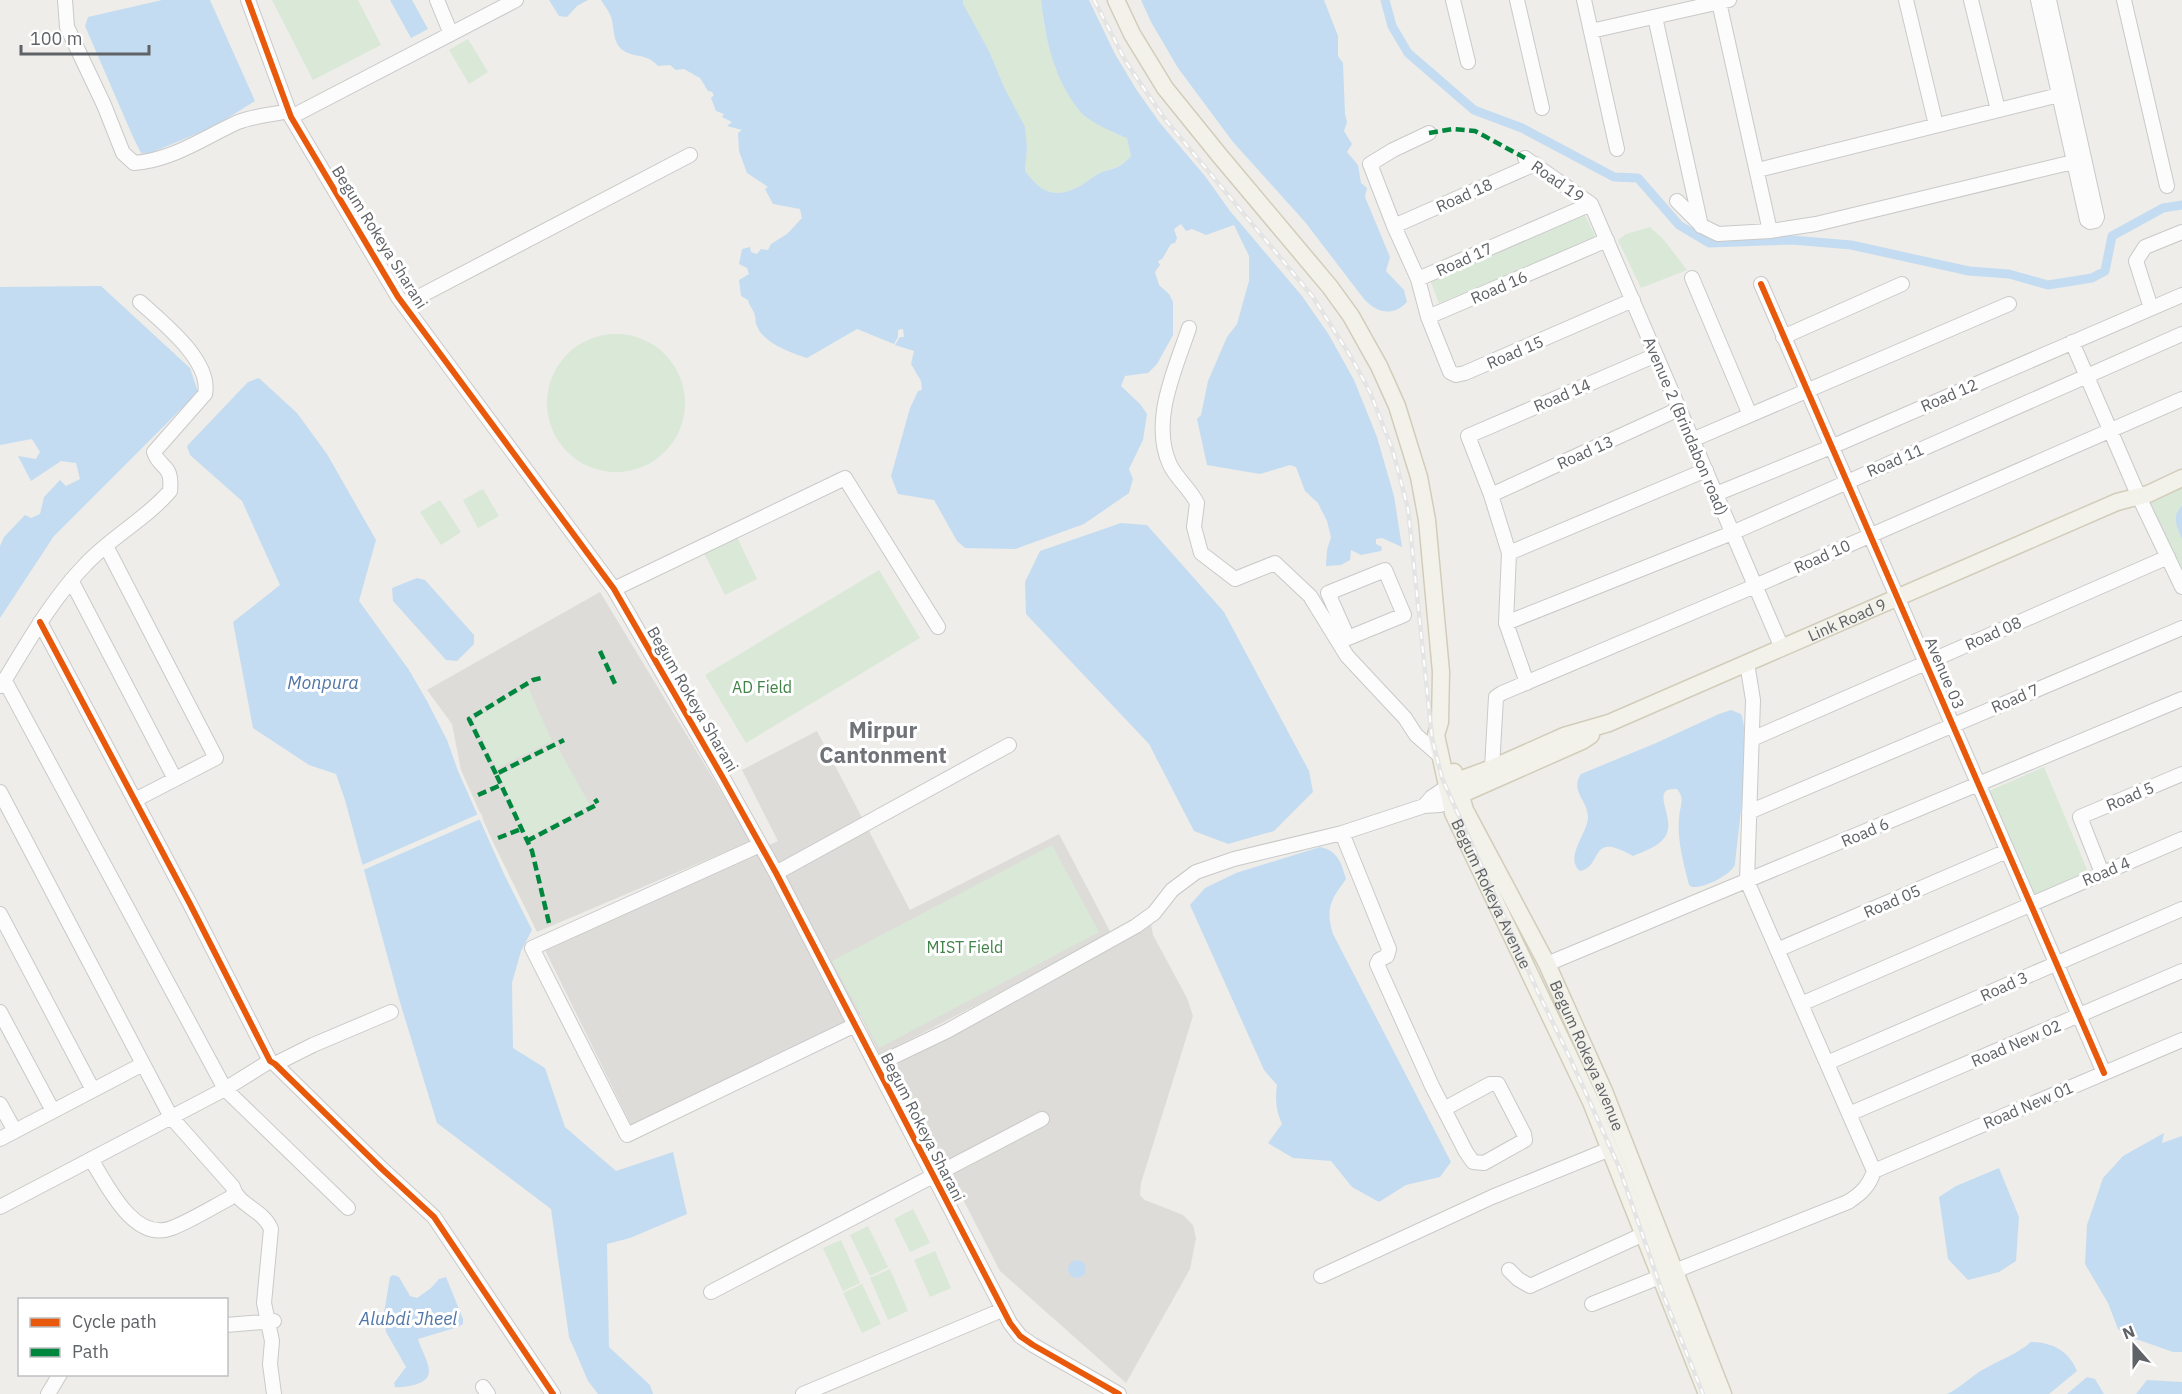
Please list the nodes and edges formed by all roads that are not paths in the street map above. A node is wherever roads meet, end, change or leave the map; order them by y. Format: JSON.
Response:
{"nodes":[{"id":1,"x":65,"y":0,"type":"edge"},
{"id":2,"x":248,"y":0,"type":"edge"},
{"id":3,"x":437,"y":0,"type":"edge"},
{"id":4,"x":516,"y":0,"type":"edge"},
{"id":5,"x":1116,"y":0,"type":"edge"},
{"id":6,"x":1453,"y":0,"type":"edge"},
{"id":7,"x":1517,"y":0,"type":"edge"},
{"id":8,"x":1584,"y":0,"type":"edge"},
{"id":9,"x":1906,"y":0,"type":"edge"},
{"id":10,"x":1971,"y":0,"type":"edge"},
{"id":11,"x":2038,"y":0,"type":"edge"},
{"id":12,"x":2049,"y":0,"type":"edge"},
{"id":13,"x":2124,"y":0,"type":"edge"},
{"id":14,"x":1724,"y":1,"type":"edge"},
{"id":15,"x":1655,"y":17,"type":"junction"},
{"id":16,"x":1591,"y":31,"type":"junction"},
{"id":17,"x":451,"y":34,"type":"junction"},
{"id":18,"x":1468,"y":62,"type":"dead end"},
{"id":19,"x":2058,"y":95,"type":"junction"},
{"id":20,"x":1542,"y":108,"type":"dead end"},
{"id":21,"x":1998,"y":110,"type":"junction"},
{"id":22,"x":290,"y":114,"type":"junction"},
{"id":23,"x":1936,"y":125,"type":"junction"},
{"id":24,"x":1429,"y":133,"type":"dead end"},
{"id":25,"x":1617,"y":149,"type":"dead end"},
{"id":26,"x":690,"y":155,"type":"dead end"},
{"id":27,"x":1530,"y":161,"type":"joint"},
{"id":28,"x":2073,"y":162,"type":"junction"},
{"id":29,"x":1758,"y":170,"type":"junction"},
{"id":30,"x":2166,"y":186,"type":"dead end"},
{"id":31,"x":1677,"y":201,"type":"dead end"},
{"id":32,"x":1591,"y":204,"type":"junction"},
{"id":33,"x":1394,"y":226,"type":"junction"},
{"id":34,"x":1701,"y":226,"type":"junction"},
{"id":35,"x":1770,"y":231,"type":"junction"},
{"id":36,"x":2182,"y":231,"type":"edge"},
{"id":37,"x":1607,"y":240,"type":"junction"},
{"id":38,"x":1692,"y":278,"type":"dead end"},
{"id":39,"x":1418,"y":279,"type":"junction"},
{"id":40,"x":1761,"y":284,"type":"dead end"},
{"id":41,"x":1902,"y":284,"type":"dead end"},
{"id":42,"x":2182,"y":295,"type":"edge"},
{"id":43,"x":1633,"y":300,"type":"junction"},
{"id":44,"x":140,"y":302,"type":"dead end"},
{"id":45,"x":405,"y":304,"type":"junction"},
{"id":46,"x":2009,"y":304,"type":"dead end"},
{"id":47,"x":2151,"y":308,"type":"junction"},
{"id":48,"x":1428,"y":317,"type":"junction"},
{"id":49,"x":1189,"y":328,"type":"dead end"},
{"id":50,"x":2182,"y":334,"type":"edge"},
{"id":51,"x":1783,"y":337,"type":"junction"},
{"id":52,"x":2072,"y":342,"type":"junction"},
{"id":53,"x":1656,"y":355,"type":"junction"},
{"id":54,"x":2087,"y":376,"type":"junction"},
{"id":55,"x":1807,"y":391,"type":"junction"},
{"id":56,"x":2182,"y":399,"type":"edge"},
{"id":57,"x":1679,"y":410,"type":"junction"},
{"id":58,"x":1750,"y":415,"type":"junction"},
{"id":59,"x":2111,"y":431,"type":"junction"},
{"id":60,"x":1692,"y":440,"type":"junction"},
{"id":61,"x":1831,"y":447,"type":"junction"},
{"id":62,"x":2182,"y":469,"type":"edge"},
{"id":63,"x":1706,"y":470,"type":"junction"},
{"id":64,"x":2182,"y":478,"type":"edge"},
{"id":65,"x":1846,"y":481,"type":"junction"},
{"id":66,"x":2137,"y":493,"type":"junction"},
{"id":67,"x":1716,"y":494,"type":"junction"},
{"id":68,"x":1491,"y":495,"type":"junction"},
{"id":69,"x":1732,"y":533,"type":"junction"},
{"id":70,"x":1870,"y":535,"type":"junction"},
{"id":71,"x":106,"y":546,"type":"junction"},
{"id":72,"x":1509,"y":553,"type":"junction"},
{"id":73,"x":2168,"y":556,"type":"junction"},
{"id":74,"x":71,"y":579,"type":"junction"},
{"id":75,"x":1755,"y":586,"type":"junction"},
{"id":76,"x":2182,"y":587,"type":"edge"},
{"id":77,"x":614,"y":589,"type":"junction"},
{"id":78,"x":1897,"y":597,"type":"junction"},
{"id":79,"x":1332,"y":620,"type":"junction"},
{"id":80,"x":40,"y":622,"type":"junction"},
{"id":81,"x":1506,"y":623,"type":"junction"},
{"id":82,"x":938,"y":627,"type":"dead end"},
{"id":83,"x":2182,"y":628,"type":"edge"},
{"id":84,"x":1782,"y":648,"type":"junction"},
{"id":85,"x":1747,"y":663,"type":"junction"},
{"id":86,"x":1926,"y":663,"type":"junction"},
{"id":87,"x":1527,"y":683,"type":"junction"},
{"id":88,"x":2,"y":685,"type":"edge"},
{"id":89,"x":2182,"y":699,"type":"edge"},
{"id":90,"x":1440,"y":722,"type":"junction"},
{"id":91,"x":1609,"y":723,"type":"junction"},
{"id":92,"x":1952,"y":724,"type":"junction"},
{"id":93,"x":1752,"y":739,"type":"junction"},
{"id":94,"x":1009,"y":745,"type":"dead end"},
{"id":95,"x":1439,"y":755,"type":"junction"},
{"id":96,"x":1492,"y":768,"type":"junction"},
{"id":97,"x":2182,"y":774,"type":"edge"},
{"id":98,"x":175,"y":779,"type":"junction"},
{"id":99,"x":1978,"y":784,"type":"junction"},
{"id":100,"x":1453,"y":790,"type":"junction"},
{"id":101,"x":0,"y":792,"type":"edge"},
{"id":102,"x":135,"y":800,"type":"junction"},
{"id":103,"x":1749,"y":812,"type":"junction"},
{"id":104,"x":1342,"y":833,"type":"junction"},
{"id":105,"x":2182,"y":839,"type":"edge"},
{"id":106,"x":760,"y":845,"type":"junction"},
{"id":107,"x":2007,"y":851,"type":"junction"},
{"id":108,"x":776,"y":873,"type":"junction"},
{"id":109,"x":2102,"y":873,"type":"junction"},
{"id":110,"x":1747,"y":881,"type":"junction"},
{"id":111,"x":2030,"y":903,"type":"junction"},
{"id":112,"x":2182,"y":909,"type":"edge"},
{"id":113,"x":0,"y":914,"type":"edge"},
{"id":114,"x":1777,"y":950,"type":"junction"},
{"id":115,"x":2056,"y":963,"type":"junction"},
{"id":116,"x":1547,"y":964,"type":"junction"},
{"id":117,"x":2182,"y":971,"type":"edge"},
{"id":118,"x":1801,"y":1004,"type":"junction"},
{"id":119,"x":0,"y":1012,"type":"edge"},
{"id":120,"x":391,"y":1012,"type":"dead end"},
{"id":121,"x":2079,"y":1015,"type":"junction"},
{"id":122,"x":855,"y":1025,"type":"junction"},
{"id":123,"x":2182,"y":1040,"type":"edge"},
{"id":124,"x":273,"y":1063,"type":"junction"},
{"id":125,"x":1827,"y":1063,"type":"junction"},
{"id":126,"x":143,"y":1064,"type":"junction"},
{"id":127,"x":876,"y":1065,"type":"junction"},
{"id":128,"x":2103,"y":1073,"type":"junction"},
{"id":129,"x":225,"y":1089,"type":"junction"},
{"id":130,"x":93,"y":1090,"type":"junction"},
{"id":131,"x":0,"y":1104,"type":"edge"},
{"id":132,"x":1444,"y":1109,"type":"junction"},
{"id":133,"x":53,"y":1111,"type":"junction"},
{"id":134,"x":1849,"y":1114,"type":"junction"},
{"id":135,"x":171,"y":1117,"type":"junction"},
{"id":136,"x":1042,"y":1119,"type":"dead end"},
{"id":137,"x":15,"y":1131,"type":"junction"},
{"id":138,"x":0,"y":1139,"type":"edge"},
{"id":139,"x":1610,"y":1149,"type":"junction"},
{"id":140,"x":91,"y":1159,"type":"junction"},
{"id":141,"x":1874,"y":1171,"type":"junction"},
{"id":142,"x":933,"y":1176,"type":"junction"},
{"id":143,"x":234,"y":1193,"type":"junction"},
{"id":144,"x":0,"y":1208,"type":"edge"},
{"id":145,"x":348,"y":1208,"type":"dead end"},
{"id":146,"x":1644,"y":1234,"type":"junction"},
{"id":147,"x":1509,"y":1270,"type":"dead end"},
{"id":148,"x":1667,"y":1275,"type":"junction"},
{"id":149,"x":1321,"y":1276,"type":"dead end"},
{"id":150,"x":711,"y":1292,"type":"dead end"},
{"id":151,"x":1592,"y":1304,"type":"dead end"},
{"id":152,"x":1002,"y":1310,"type":"junction"},
{"id":153,"x":271,"y":1321,"type":"junction"},
{"id":154,"x":228,"y":1325,"type":"edge"},
{"id":155,"x":59,"y":1376,"type":"edge"},
{"id":156,"x":48,"y":1394,"type":"edge"},
{"id":157,"x":274,"y":1394,"type":"edge"},
{"id":158,"x":553,"y":1394,"type":"edge"},
{"id":159,"x":803,"y":1394,"type":"edge"},
{"id":160,"x":1119,"y":1394,"type":"edge"},
{"id":161,"x":1707,"y":1394,"type":"edge"},
{"id":162,"x":1723,"y":1394,"type":"edge"}],
"edges":[{"from":1,"to":22,"type":"street"},
{"from":2,"to":22,"type":"street","name":"Begum Rokeya Sharani"},
{"from":3,"to":17,"type":"street"},
{"from":4,"to":17,"type":"street"},
{"from":5,"to":90,"type":"main road"},
{"from":6,"to":18,"type":"street"},
{"from":7,"to":20,"type":"street"},
{"from":8,"to":16,"type":"street"},
{"from":9,"to":23,"type":"street"},
{"from":10,"to":21,"type":"street"},
{"from":11,"to":19,"type":"street"},
{"from":12,"to":28,"type":"street"},
{"from":13,"to":30,"type":"street"},
{"from":14,"to":15,"type":"street"},
{"from":14,"to":29,"type":"street"},
{"from":15,"to":16,"type":"street"},
{"from":15,"to":34,"type":"street"},
{"from":16,"to":25,"type":"street"},
{"from":17,"to":22,"type":"street"},
{"from":19,"to":21,"type":"street"},
{"from":19,"to":28,"type":"street"},
{"from":21,"to":23,"type":"street"},
{"from":22,"to":45,"type":"street","name":"Begum Rokeya Sharani"},
{"from":23,"to":29,"type":"street"},
{"from":24,"to":33,"type":"street","name":"Road 17"},
{"from":26,"to":45,"type":"street"},
{"from":27,"to":32,"type":"street","name":"Road 19"},
{"from":27,"to":33,"type":"street","name":"Road 18"},
{"from":28,"to":35,"type":"street"},
{"from":29,"to":35,"type":"street"},
{"from":31,"to":34,"type":"street"},
{"from":32,"to":37,"type":"street","name":"Avenue 2 (Brindabon road)"},
{"from":32,"to":39,"type":"street","name":"Road 17"},
{"from":33,"to":39,"type":"street","name":"Road 17"},
{"from":34,"to":35,"type":"street"},
{"from":36,"to":47,"type":"street"},
{"from":37,"to":43,"type":"street","name":"Avenue 2 (Brindabon road)"},
{"from":37,"to":48,"type":"street","name":"Road 16"},
{"from":38,"to":58,"type":"street"},
{"from":39,"to":48,"type":"street"},
{"from":40,"to":51,"type":"street","name":"Avenue 03"},
{"from":41,"to":51,"type":"street"},
{"from":42,"to":47,"type":"street","name":"Road 12"},
{"from":43,"to":48,"type":"street","name":"Road 15"},
{"from":43,"to":53,"type":"street","name":"Avenue 2 (Brindabon road)"},
{"from":44,"to":71,"type":"street"},
{"from":45,"to":77,"type":"street","name":"Begum Rokeya Sharani"},
{"from":46,"to":55,"type":"street"},
{"from":47,"to":52,"type":"street","name":"Road 12"},
{"from":49,"to":79,"type":"street"},
{"from":50,"to":54,"type":"street","name":"Road 11"},
{"from":51,"to":55,"type":"street","name":"Avenue 03"},
{"from":52,"to":54,"type":"street"},
{"from":52,"to":61,"type":"street","name":"Road 12"},
{"from":53,"to":57,"type":"street","name":"Avenue 2 (Brindabon road)"},
{"from":53,"to":68,"type":"street","name":"Road 14"},
{"from":54,"to":59,"type":"street"},
{"from":54,"to":65,"type":"street","name":"Road 11"},
{"from":55,"to":58,"type":"street"},
{"from":55,"to":61,"type":"street","name":"Avenue 03"},
{"from":56,"to":59,"type":"street","name":"Road 10"},
{"from":57,"to":60,"type":"street","name":"Avenue 2 (Brindabon road)"},
{"from":57,"to":68,"type":"street","name":"Road 13"},
{"from":58,"to":60,"type":"street"},
{"from":59,"to":66,"type":"street"},
{"from":59,"to":70,"type":"street","name":"Road 10"},
{"from":60,"to":63,"type":"street","name":"Avenue 2 (Brindabon road)"},
{"from":61,"to":65,"type":"street","name":"Avenue 03"},
{"from":61,"to":67,"type":"street","name":"Road 12"},
{"from":62,"to":66,"type":"main road","name":"Link Road 9"},
{"from":63,"to":67,"type":"street","name":"Avenue 2 (Brindabon road)"},
{"from":63,"to":72,"type":"street"},
{"from":64,"to":66,"type":"main road","name":"Link Road 9"},
{"from":65,"to":69,"type":"street","name":"Road 11"},
{"from":65,"to":70,"type":"street","name":"Avenue 03"},
{"from":66,"to":73,"type":"street"},
{"from":66,"to":78,"type":"main road","name":"Link Road 9"},
{"from":67,"to":69,"type":"street","name":"Avenue 2 (Brindabon road)"},
{"from":68,"to":72,"type":"street"},
{"from":69,"to":75,"type":"street","name":"Avenue 2 (Brindabon road)"},
{"from":69,"to":81,"type":"street","name":"Road 11"},
{"from":70,"to":75,"type":"street","name":"Road 10"},
{"from":70,"to":78,"type":"street","name":"Avenue 03"},
{"from":71,"to":74,"type":"street"},
{"from":71,"to":98,"type":"street"},
{"from":72,"to":81,"type":"street"},
{"from":73,"to":76,"type":"street"},
{"from":73,"to":86,"type":"street","name":"Road 08"},
{"from":74,"to":80,"type":"street"},
{"from":74,"to":98,"type":"street"},
{"from":75,"to":84,"type":"street","name":"Avenue 2 (Brindabon road)"},
{"from":75,"to":87,"type":"street","name":"Road 10"},
{"from":77,"to":82,"type":"street"},
{"from":77,"to":106,"type":"street","name":"Begum Rokeya Sharani"},
{"from":78,"to":84,"type":"main road","name":"Link Road 9"},
{"from":78,"to":86,"type":"street","name":"Avenue 03"},
{"from":79,"to":79,"type":"street"},
{"from":79,"to":95,"type":"street"},
{"from":80,"to":88,"type":"street"},
{"from":80,"to":102,"type":"street"},
{"from":81,"to":87,"type":"street"},
{"from":83,"to":92,"type":"street","name":"Road 7"},
{"from":84,"to":85,"type":"main road","name":"Link Road 9"},
{"from":85,"to":91,"type":"main road","name":"Link Road 9"},
{"from":85,"to":93,"type":"street"},
{"from":86,"to":92,"type":"street","name":"Avenue 03"},
{"from":86,"to":93,"type":"street","name":"Road 08"},
{"from":87,"to":96,"type":"street","name":"Road 10"},
{"from":88,"to":129,"type":"street"},
{"from":89,"to":99,"type":"street","name":"Road 6"},
{"from":90,"to":95,"type":"main road","name":"Begum Rokeya Avenue"},
{"from":90,"to":100,"type":"main road","name":"Begum Rokeya avenue"},
{"from":91,"to":96,"type":"main road","name":"Link Road 9"},
{"from":91,"to":100,"type":"main road","name":"Link Road 9"},
{"from":92,"to":99,"type":"street","name":"Avenue 03"},
{"from":92,"to":103,"type":"street","name":"Road 7"},
{"from":93,"to":103,"type":"street"},
{"from":94,"to":108,"type":"street"},
{"from":95,"to":100,"type":"main road","name":"Begum Rokeya Avenue"},
{"from":96,"to":100,"type":"main road","name":"Link Road 9"},
{"from":97,"to":109,"type":"street","name":"Road 5"},
{"from":98,"to":102,"type":"street"},
{"from":99,"to":107,"type":"street","name":"Avenue 03"},
{"from":99,"to":110,"type":"street","name":"Road 6"},
{"from":100,"to":104,"type":"street"},
{"from":100,"to":116,"type":"main road","name":"Begum Rokeya avenue"},
{"from":100,"to":139,"type":"main road","name":"Begum Rokeya Avenue"},
{"from":101,"to":126,"type":"street"},
{"from":102,"to":124,"type":"street"},
{"from":103,"to":110,"type":"street"},
{"from":104,"to":127,"type":"street"},
{"from":104,"to":132,"type":"street"},
{"from":105,"to":109,"type":"street","name":"Road 4"},
{"from":106,"to":108,"type":"street","name":"Begum Rokeya Sharani"},
{"from":106,"to":122,"type":"street"},
{"from":107,"to":111,"type":"street","name":"Avenue 03"},
{"from":107,"to":114,"type":"street","name":"Road 05"},
{"from":108,"to":122,"type":"street","name":"Begum Rokeya Sharani"},
{"from":109,"to":111,"type":"street","name":"Road 4"},
{"from":110,"to":114,"type":"street"},
{"from":110,"to":116,"type":"street","name":"Road 6"},
{"from":111,"to":115,"type":"street","name":"Avenue 03"},
{"from":111,"to":118,"type":"street","name":"Road 4"},
{"from":112,"to":115,"type":"street","name":"Road 3"},
{"from":113,"to":130,"type":"street"},
{"from":114,"to":118,"type":"street"},
{"from":115,"to":121,"type":"street","name":"Avenue 03"},
{"from":115,"to":125,"type":"street","name":"Road 3"},
{"from":116,"to":148,"type":"main road","name":"Begum Rokeya avenue"},
{"from":117,"to":121,"type":"street","name":"Road New 02"},
{"from":118,"to":125,"type":"street"},
{"from":119,"to":133,"type":"street"},
{"from":120,"to":124,"type":"street"},
{"from":121,"to":128,"type":"street","name":"Avenue 03"},
{"from":121,"to":134,"type":"street","name":"Road New 02"},
{"from":122,"to":127,"type":"street","name":"Begum Rokeya Sharani"},
{"from":123,"to":128,"type":"street","name":"Road New 01"},
{"from":124,"to":129,"type":"street"},
{"from":124,"to":158,"type":"street"},
{"from":125,"to":134,"type":"street"},
{"from":126,"to":130,"type":"street"},
{"from":126,"to":135,"type":"street"},
{"from":127,"to":142,"type":"street","name":"Begum Rokeya Sharani"},
{"from":128,"to":141,"type":"street","name":"Road New 01"},
{"from":129,"to":135,"type":"street"},
{"from":129,"to":145,"type":"street"},
{"from":130,"to":133,"type":"street"},
{"from":131,"to":137,"type":"street"},
{"from":132,"to":132,"type":"street"},
{"from":133,"to":137,"type":"street"},
{"from":134,"to":141,"type":"street"},
{"from":135,"to":140,"type":"street"},
{"from":135,"to":143,"type":"street"},
{"from":136,"to":142,"type":"street"},
{"from":137,"to":138,"type":"street"},
{"from":139,"to":146,"type":"main road","name":"Begum Rokeya Avenue"},
{"from":139,"to":149,"type":"street"},
{"from":140,"to":143,"type":"street"},
{"from":140,"to":144,"type":"street"},
{"from":141,"to":148,"type":"street"},
{"from":142,"to":150,"type":"street"},
{"from":142,"to":152,"type":"street","name":"Begum Rokeya Sharani"},
{"from":143,"to":153,"type":"street"},
{"from":146,"to":147,"type":"street"},
{"from":146,"to":148,"type":"main road","name":"Begum Rokeya Avenue"},
{"from":148,"to":151,"type":"street"},
{"from":148,"to":161,"type":"main road","name":"Begum Rokeya Avenue"},
{"from":148,"to":162,"type":"main road","name":"Begum Rokeya avenue"},
{"from":152,"to":159,"type":"street"},
{"from":152,"to":160,"type":"street","name":"Begum Rokeya Sharani"},
{"from":153,"to":154,"type":"street"},
{"from":153,"to":157,"type":"street"},
{"from":155,"to":156,"type":"street"}]}
